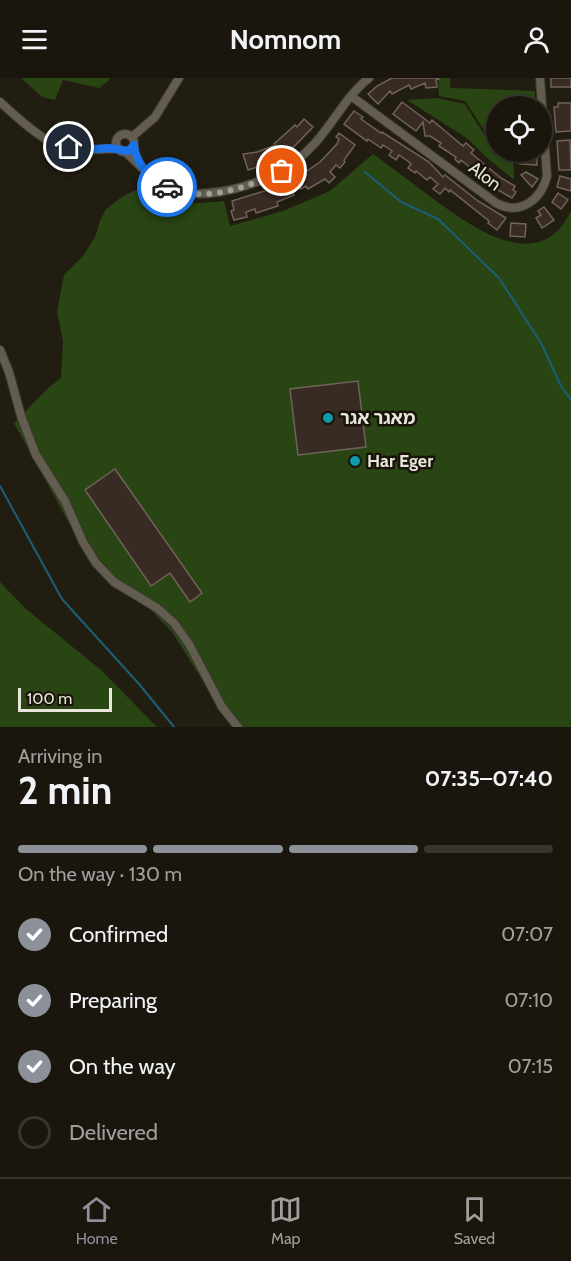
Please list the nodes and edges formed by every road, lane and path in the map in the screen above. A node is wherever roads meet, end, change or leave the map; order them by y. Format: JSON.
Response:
{"nodes":[{"id":1,"x":179,"y":78,"type":"edge"},
{"id":2,"x":369,"y":78,"type":"edge"},
{"id":3,"x":540,"y":78,"type":"edge"},
{"id":4,"x":351,"y":96,"type":"junction"},
{"id":5,"x":0,"y":102,"type":"edge"},
{"id":6,"x":133,"y":141,"type":"junction"},
{"id":7,"x":121,"y":150,"type":"junction"},
{"id":8,"x":144,"y":169,"type":"junction"},
{"id":9,"x":0,"y":350,"type":"edge"},
{"id":10,"x":238,"y":727,"type":"edge"}],
"edges":[{"from":1,"to":6,"type":"street"},
{"from":2,"to":4,"type":"street"},
{"from":3,"to":4,"type":"street","name":"Alon"},
{"from":4,"to":8,"type":"street"},
{"from":5,"to":7,"type":"street"},
{"from":6,"to":7,"type":"street"},
{"from":6,"to":7,"type":"street"},
{"from":6,"to":8,"type":"street"},
{"from":7,"to":8,"type":"street"},
{"from":9,"to":10,"type":"street"}]}
